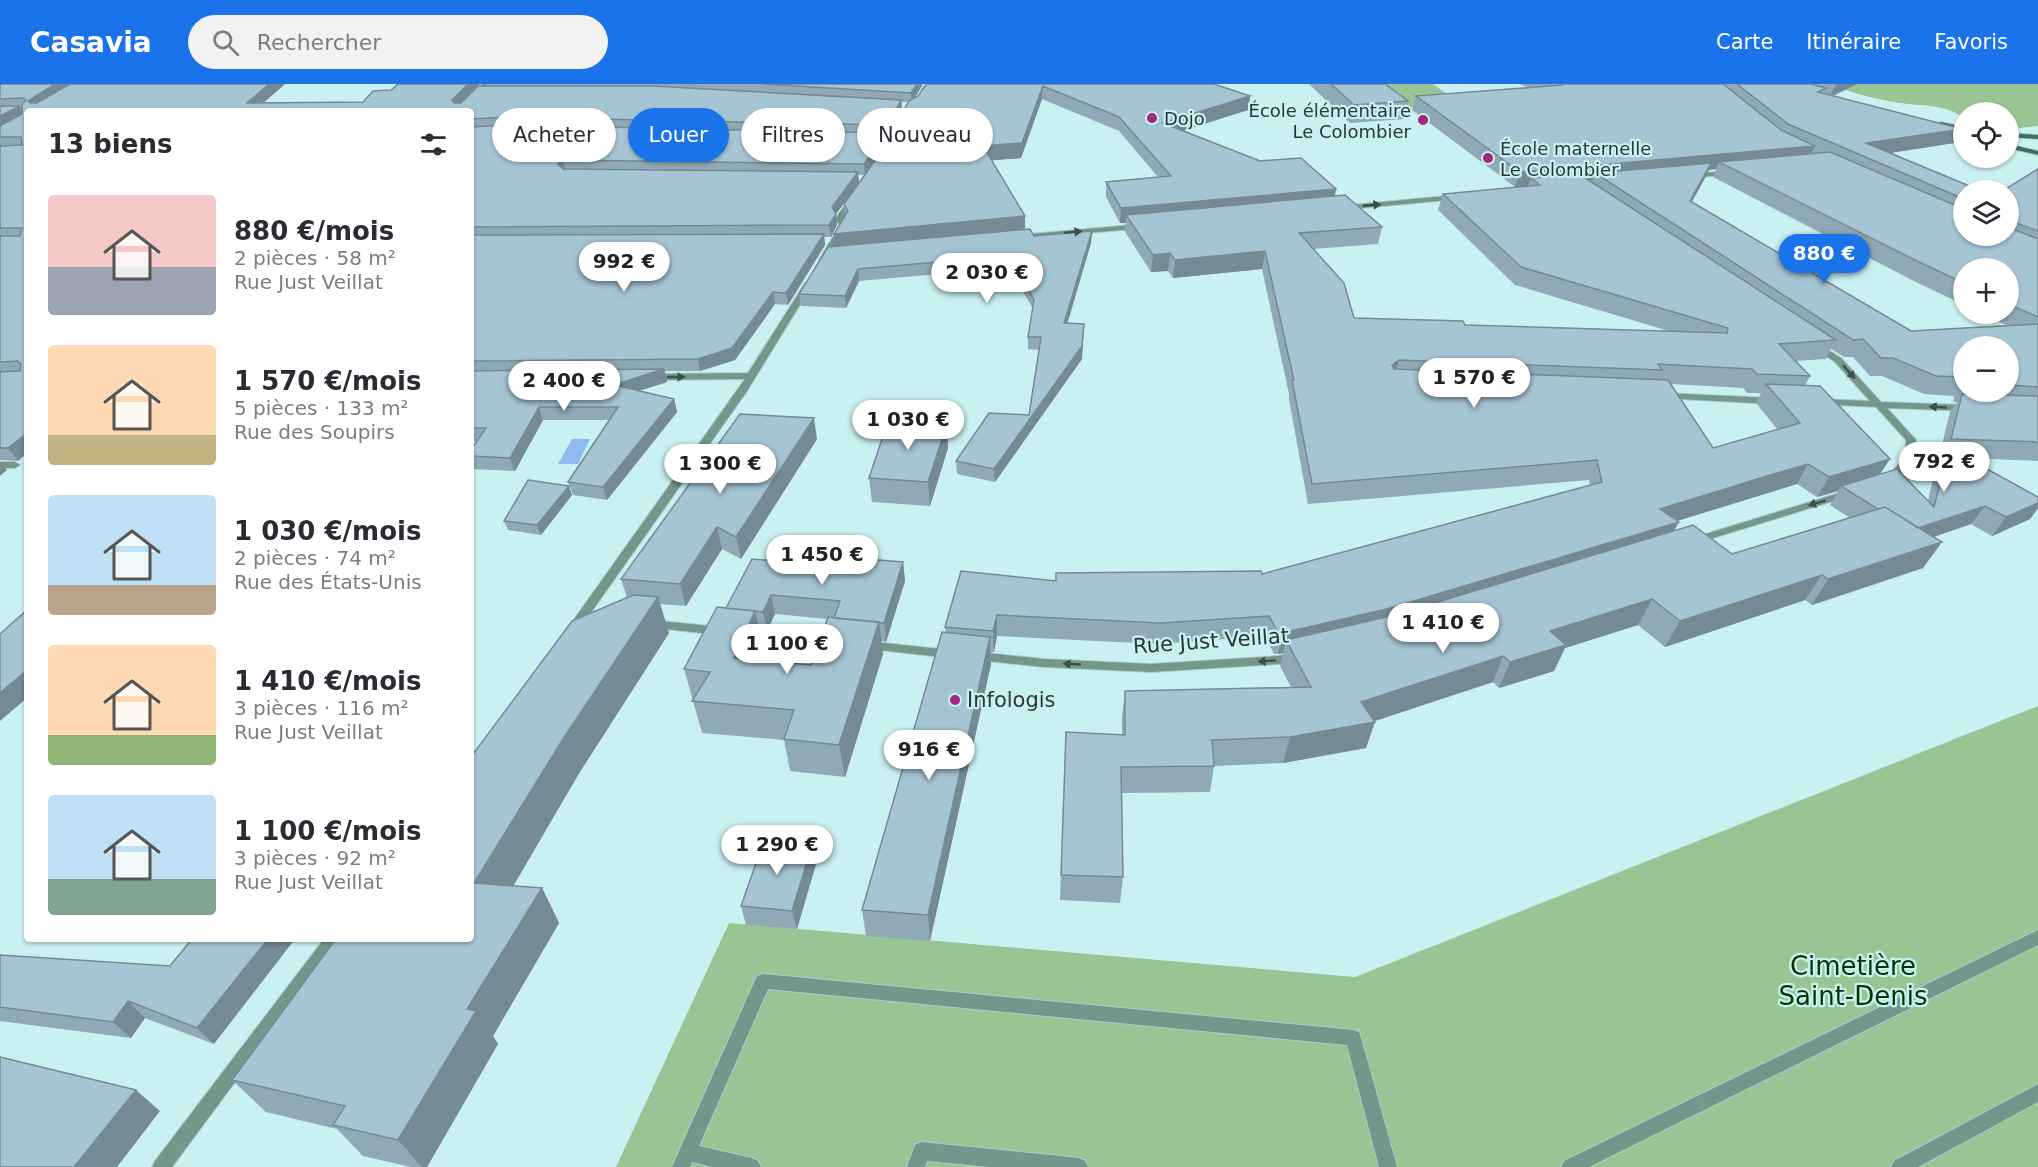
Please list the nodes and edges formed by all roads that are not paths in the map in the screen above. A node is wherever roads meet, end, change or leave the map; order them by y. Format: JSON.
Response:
{"nodes":[{"id":1,"x":485,"y":84,"type":"edge"},
{"id":2,"x":478,"y":91,"type":"junction"},
{"id":3,"x":490,"y":91,"type":"edge"},
{"id":4,"x":901,"y":106,"type":"edge"},
{"id":5,"x":463,"y":108,"type":"edge"},
{"id":6,"x":913,"y":108,"type":"edge"},
{"id":7,"x":1953,"y":127,"type":"edge"},
{"id":8,"x":1953,"y":131,"type":"edge"},
{"id":9,"x":2019,"y":136,"type":"edge"},
{"id":10,"x":2038,"y":138,"type":"edge"},
{"id":11,"x":2019,"y":148,"type":"edge"},
{"id":12,"x":2038,"y":151,"type":"edge"},
{"id":13,"x":1742,"y":172,"type":"edge"},
{"id":14,"x":1685,"y":177,"type":"edge"},
{"id":15,"x":856,"y":195,"type":"edge"},
{"id":16,"x":1463,"y":196,"type":"edge"},
{"id":17,"x":1327,"y":209,"type":"edge"},
{"id":18,"x":1150,"y":225,"type":"edge"},
{"id":19,"x":1014,"y":238,"type":"edge"},
{"id":20,"x":820,"y":265,"type":"edge"},
{"id":21,"x":814,"y":275,"type":"edge"},
{"id":22,"x":1808,"y":340,"type":"edge"},
{"id":23,"x":752,"y":376,"type":"junction"},
{"id":24,"x":635,"y":377,"type":"edge"},
{"id":25,"x":1655,"y":395,"type":"edge"},
{"id":26,"x":1786,"y":401,"type":"edge"},
{"id":27,"x":1809,"y":402,"type":"edge"},
{"id":28,"x":1878,"y":404,"type":"junction"},
{"id":29,"x":1981,"y":408,"type":"edge"},
{"id":30,"x":0,"y":465,"type":"edge"},
{"id":31,"x":15,"y":465,"type":"dead end"},
{"id":32,"x":1685,"y":544,"type":"edge"},
{"id":33,"x":636,"y":623,"type":"edge"},
{"id":34,"x":566,"y":638,"type":"edge"},
{"id":35,"x":1312,"y":652,"type":"edge"},
{"id":36,"x":2038,"y":937,"type":"edge"},
{"id":37,"x":331,"y":942,"type":"edge"},
{"id":38,"x":2038,"y":1093,"type":"edge"},
{"id":39,"x":684,"y":1160,"type":"edge"},
{"id":40,"x":162,"y":1167,"type":"edge"},
{"id":41,"x":752,"y":1167,"type":"edge"},
{"id":42,"x":916,"y":1167,"type":"edge"},
{"id":43,"x":1079,"y":1167,"type":"edge"},
{"id":44,"x":1388,"y":1167,"type":"edge"},
{"id":45,"x":1570,"y":1167,"type":"edge"},
{"id":46,"x":1900,"y":1167,"type":"edge"}],
"edges":[{"from":1,"to":2,"type":"street"},
{"from":2,"to":3,"type":"street"},
{"from":2,"to":5,"type":"street"},
{"from":4,"to":6,"type":"street"},
{"from":7,"to":8,"type":"main road"},
{"from":9,"to":10,"type":"main road"},
{"from":10,"to":12,"type":"main road"},
{"from":11,"to":12,"type":"main road"},
{"from":13,"to":14,"type":"street"},
{"from":15,"to":20,"type":"street"},
{"from":17,"to":16,"type":"street","one_way":true},
{"from":19,"to":18,"type":"street","one_way":true},
{"from":21,"to":23,"type":"street"},
{"from":22,"to":28,"type":"street","one_way":true},
{"from":24,"to":23,"type":"street","one_way":true},
{"from":23,"to":34,"type":"street"},
{"from":25,"to":26,"type":"street"},
{"from":27,"to":28,"type":"street"},
{"from":29,"to":28,"type":"street","one_way":true},
{"from":28,"to":32,"type":"street","one_way":true},
{"from":30,"to":31,"type":"street"},
{"from":35,"to":33,"type":"street","name":"Rue Just Veillat","one_way":true},
{"from":36,"to":45,"type":"street"},
{"from":37,"to":40,"type":"street"},
{"from":38,"to":46,"type":"street"},
{"from":39,"to":41,"type":"street"},
{"from":39,"to":44,"type":"street"},
{"from":42,"to":43,"type":"street"}]}
